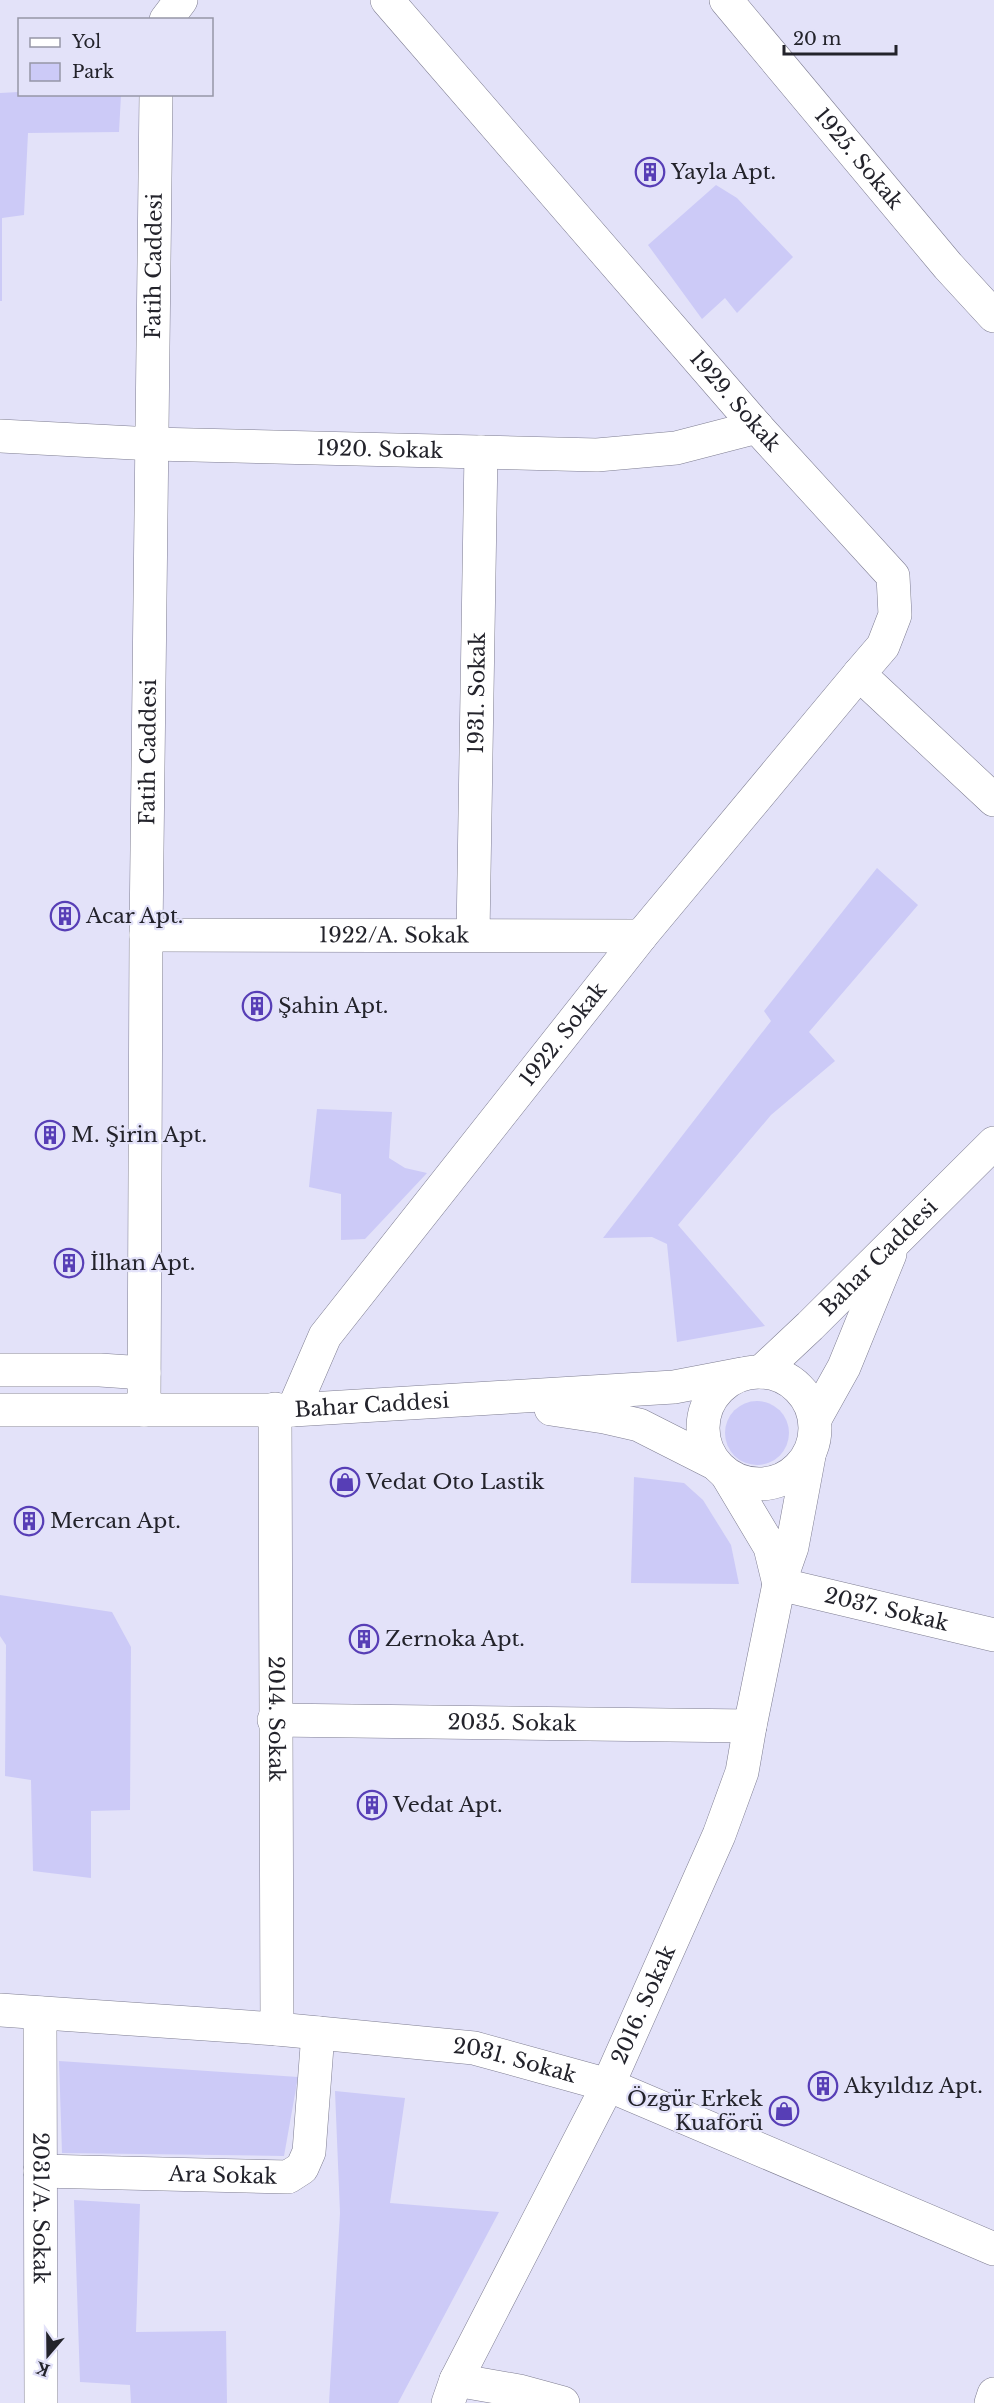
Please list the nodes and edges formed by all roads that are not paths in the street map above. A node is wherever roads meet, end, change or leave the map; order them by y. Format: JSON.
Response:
{"nodes":[{"id":1,"x":181,"y":0,"type":"edge"},
{"id":2,"x":387,"y":0,"type":"edge"},
{"id":3,"x":726,"y":0,"type":"edge"},
{"id":4,"x":168,"y":18,"type":"edge"},
{"id":5,"x":156,"y":96,"type":"edge"},
{"id":6,"x":994,"y":316,"type":"edge"},
{"id":7,"x":757,"y":427,"type":"junction"},
{"id":8,"x":0,"y":436,"type":"edge"},
{"id":9,"x":153,"y":444,"type":"junction"},
{"id":10,"x":481,"y":452,"type":"junction"},
{"id":11,"x":859,"y":674,"type":"junction"},
{"id":12,"x":994,"y":800,"type":"edge"},
{"id":13,"x":146,"y":935,"type":"junction"},
{"id":14,"x":473,"y":935,"type":"junction"},
{"id":15,"x":641,"y":936,"type":"junction"},
{"id":16,"x":994,"y":1143,"type":"edge"},
{"id":17,"x":894,"y":1242,"type":"junction"},
{"id":18,"x":0,"y":1370,"type":"edge"},
{"id":19,"x":144,"y":1373,"type":"junction"},
{"id":20,"x":751,"y":1373,"type":"junction"},
{"id":21,"x":490,"y":1399,"type":"junction"},
{"id":22,"x":284,"y":1409,"type":"junction"},
{"id":23,"x":0,"y":1410,"type":"edge"},
{"id":24,"x":144,"y":1410,"type":"junction"},
{"id":25,"x":815,"y":1419,"type":"junction"},
{"id":26,"x":809,"y":1456,"type":"junction"},
{"id":27,"x":720,"y":1469,"type":"junction"},
{"id":28,"x":779,"y":1584,"type":"junction"},
{"id":29,"x":994,"y":1635,"type":"edge"},
{"id":30,"x":274,"y":1720,"type":"junction"},
{"id":31,"x":750,"y":1726,"type":"junction"},
{"id":32,"x":0,"y":2010,"type":"edge"},
{"id":33,"x":40,"y":2013,"type":"junction"},
{"id":34,"x":277,"y":2029,"type":"junction"},
{"id":35,"x":318,"y":2033,"type":"junction"},
{"id":36,"x":608,"y":2085,"type":"junction"},
{"id":37,"x":40,"y":2171,"type":"junction"},
{"id":38,"x":994,"y":2249,"type":"edge"},
{"id":39,"x":452,"y":2391,"type":"edge"},
{"id":40,"x":994,"y":2394,"type":"edge"},
{"id":41,"x":41,"y":2403,"type":"edge"},
{"id":42,"x":563,"y":2403,"type":"edge"},
{"id":43,"x":991,"y":2403,"type":"edge"}],
"edges":[{"from":1,"to":4,"type":"street"},
{"from":2,"to":7,"type":"street","name":"1929. Sokak"},
{"from":3,"to":6,"type":"street","name":"1925. Sokak"},
{"from":5,"to":9,"type":"street","name":"Fatih Caddesi"},
{"from":7,"to":10,"type":"street","name":"1920. Sokak"},
{"from":7,"to":11,"type":"street","name":"1929. Sokak"},
{"from":8,"to":9,"type":"street","name":"1920. Sokak"},
{"from":9,"to":10,"type":"street","name":"1920. Sokak"},
{"from":9,"to":13,"type":"street","name":"Fatih Caddesi"},
{"from":10,"to":14,"type":"street","name":"1931. Sokak"},
{"from":11,"to":12,"type":"street"},
{"from":11,"to":15,"type":"street","name":"1922. Sokak"},
{"from":13,"to":14,"type":"street","name":"1922/A. Sokak"},
{"from":13,"to":19,"type":"street","name":"Fatih Caddesi"},
{"from":14,"to":15,"type":"street","name":"1922/A. Sokak"},
{"from":15,"to":22,"type":"street","name":"1922. Sokak"},
{"from":16,"to":17,"type":"street","name":"Bahar Caddesi"},
{"from":17,"to":20,"type":"street","name":"Bahar Caddesi"},
{"from":17,"to":25,"type":"street"},
{"from":18,"to":19,"type":"street"},
{"from":19,"to":24,"type":"street","name":"Fatih Caddesi"},
{"from":20,"to":21,"type":"street","name":"Bahar Caddesi"},
{"from":20,"to":25,"type":"street"},
{"from":20,"to":27,"type":"street"},
{"from":21,"to":22,"type":"street","name":"Bahar Caddesi"},
{"from":21,"to":27,"type":"street"},
{"from":22,"to":24,"type":"street","name":"Bahar Caddesi"},
{"from":22,"to":30,"type":"street","name":"2014. Sokak"},
{"from":23,"to":24,"type":"street","name":"Bahar Caddesi"},
{"from":25,"to":26,"type":"street"},
{"from":26,"to":27,"type":"street"},
{"from":26,"to":28,"type":"street","name":"2016. Sokak"},
{"from":27,"to":28,"type":"street"},
{"from":28,"to":29,"type":"street","name":"2037. Sokak"},
{"from":28,"to":31,"type":"street","name":"2016. Sokak"},
{"from":30,"to":31,"type":"street","name":"2035. Sokak"},
{"from":30,"to":34,"type":"street","name":"2014. Sokak"},
{"from":31,"to":36,"type":"street","name":"2016. Sokak"},
{"from":32,"to":33,"type":"street","name":"2031. Sokak"},
{"from":33,"to":34,"type":"street","name":"2031. Sokak"},
{"from":33,"to":37,"type":"street","name":"2031/A. Sokak"},
{"from":34,"to":35,"type":"street","name":"2031. Sokak"},
{"from":35,"to":36,"type":"street","name":"2031. Sokak"},
{"from":35,"to":37,"type":"street","name":"Ara Sokak"},
{"from":36,"to":38,"type":"street","name":"2031. Sokak"},
{"from":36,"to":39,"type":"street","name":"2016. Sokak"},
{"from":37,"to":41,"type":"street","name":"2031/A. Sokak"},
{"from":39,"to":42,"type":"street"},
{"from":40,"to":43,"type":"street"}]}
